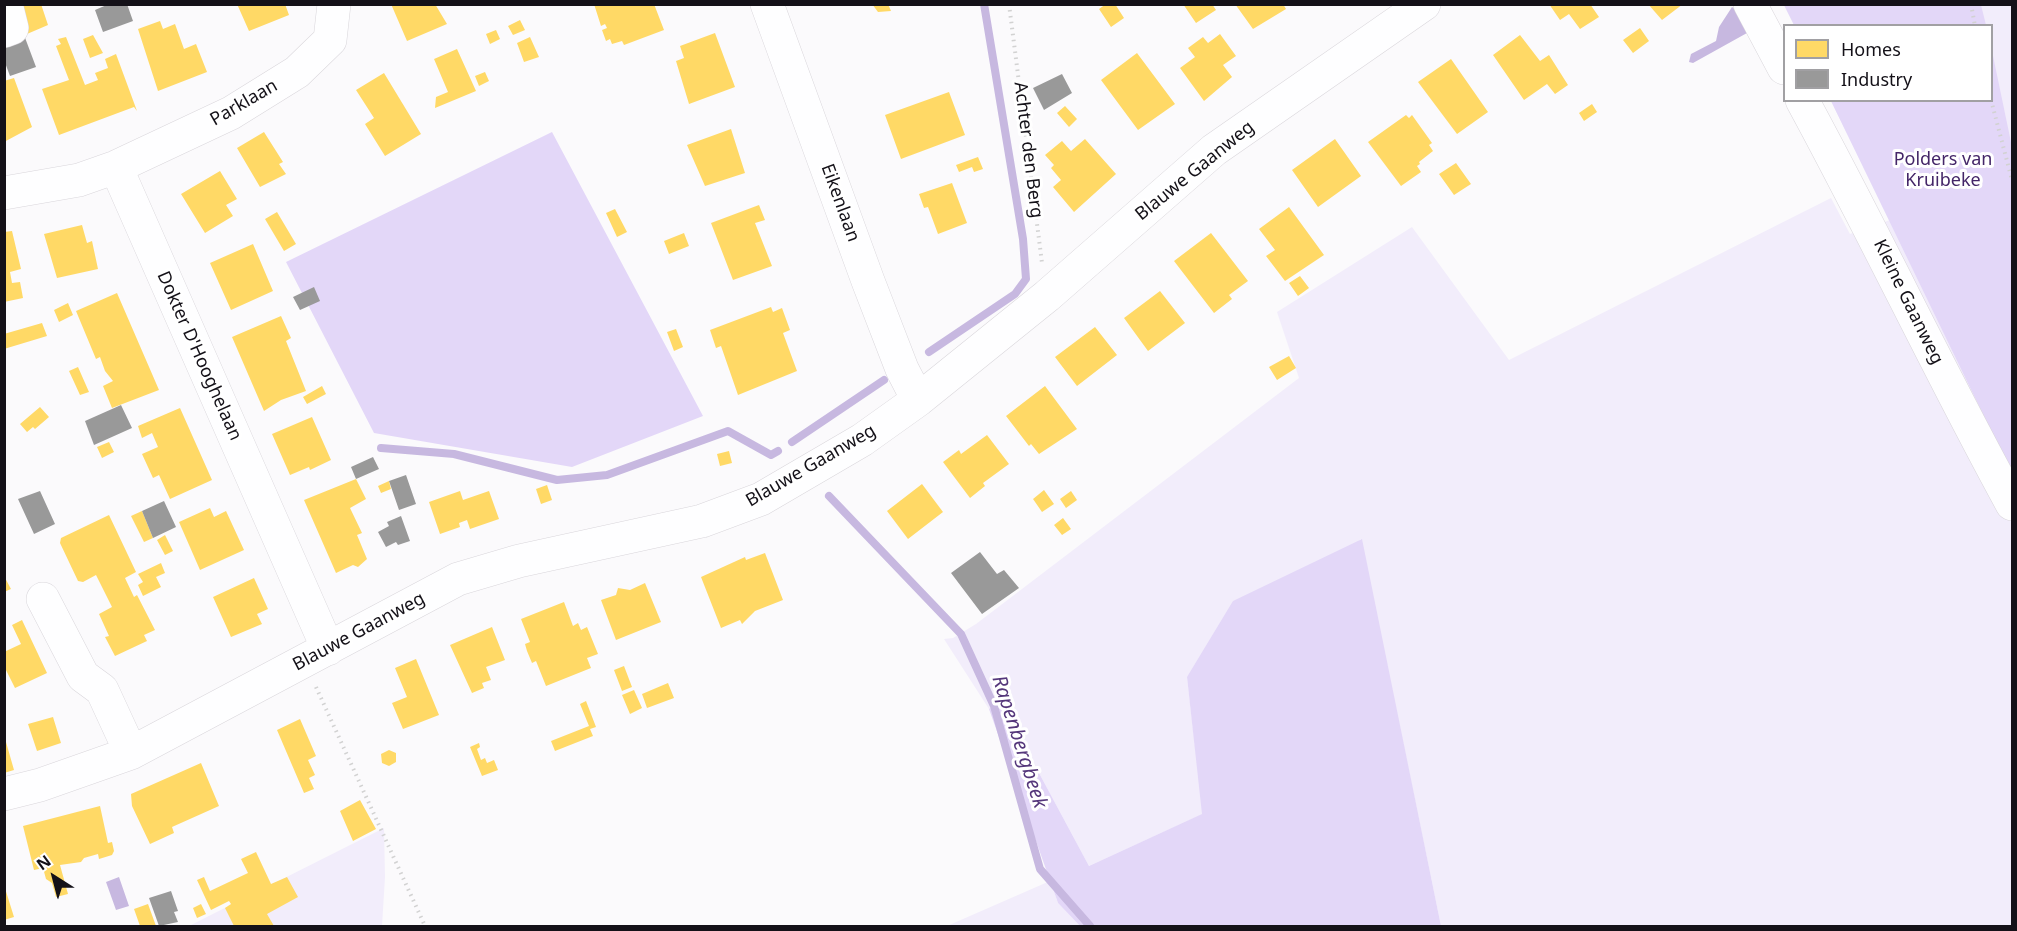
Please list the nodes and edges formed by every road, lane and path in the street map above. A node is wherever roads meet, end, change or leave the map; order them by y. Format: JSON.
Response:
{"nodes":[{"id":1,"x":6,"y":4,"type":"edge"},
{"id":2,"x":334,"y":4,"type":"edge"},
{"id":3,"x":767,"y":4,"type":"edge"},
{"id":4,"x":1009,"y":4,"type":"edge"},
{"id":5,"x":1424,"y":4,"type":"edge"},
{"id":6,"x":1750,"y":4,"type":"edge"},
{"id":7,"x":1971,"y":4,"type":"edge"},
{"id":8,"x":1976,"y":24,"type":"edge"},
{"id":9,"x":4,"y":31,"type":"edge"},
{"id":10,"x":1783,"y":64,"type":"edge"},
{"id":11,"x":1803,"y":102,"type":"edge"},
{"id":12,"x":1992,"y":102,"type":"edge"},
{"id":13,"x":116,"y":167,"type":"junction"},
{"id":14,"x":2013,"y":180,"type":"edge"},
{"id":15,"x":4,"y":192,"type":"edge"},
{"id":16,"x":1047,"y":296,"type":"junction"},
{"id":17,"x":918,"y":400,"type":"junction"},
{"id":18,"x":2013,"y":504,"type":"edge"},
{"id":19,"x":43,"y":598,"type":"dead end"},
{"id":20,"x":317,"y":655,"type":"junction"},
{"id":21,"x":131,"y":753,"type":"junction"},
{"id":22,"x":4,"y":794,"type":"edge"},
{"id":23,"x":425,"y":927,"type":"edge"}],
"edges":[{"from":1,"to":9,"type":"street"},
{"from":2,"to":13,"type":"street","name":"Parklaan"},
{"from":3,"to":17,"type":"street","name":"Eikenlaan"},
{"from":4,"to":16,"type":"path","name":"Achter den Berg"},
{"from":5,"to":16,"type":"street","name":"Blauwe Gaanweg"},
{"from":6,"to":10,"type":"street"},
{"from":7,"to":8,"type":"path"},
{"from":11,"to":18,"type":"street","name":"Kleine Gaanweg"},
{"from":12,"to":14,"type":"path"},
{"from":13,"to":15,"type":"street"},
{"from":13,"to":20,"type":"street","name":"Dokter D'Hooghelaan"},
{"from":16,"to":17,"type":"street","name":"Blauwe Gaanweg"},
{"from":17,"to":20,"type":"street","name":"Blauwe Gaanweg"},
{"from":19,"to":21,"type":"street"},
{"from":20,"to":21,"type":"street","name":"Blauwe Gaanweg"},
{"from":20,"to":23,"type":"path"},
{"from":21,"to":22,"type":"street","name":"Blauwe Gaanweg"}]}
